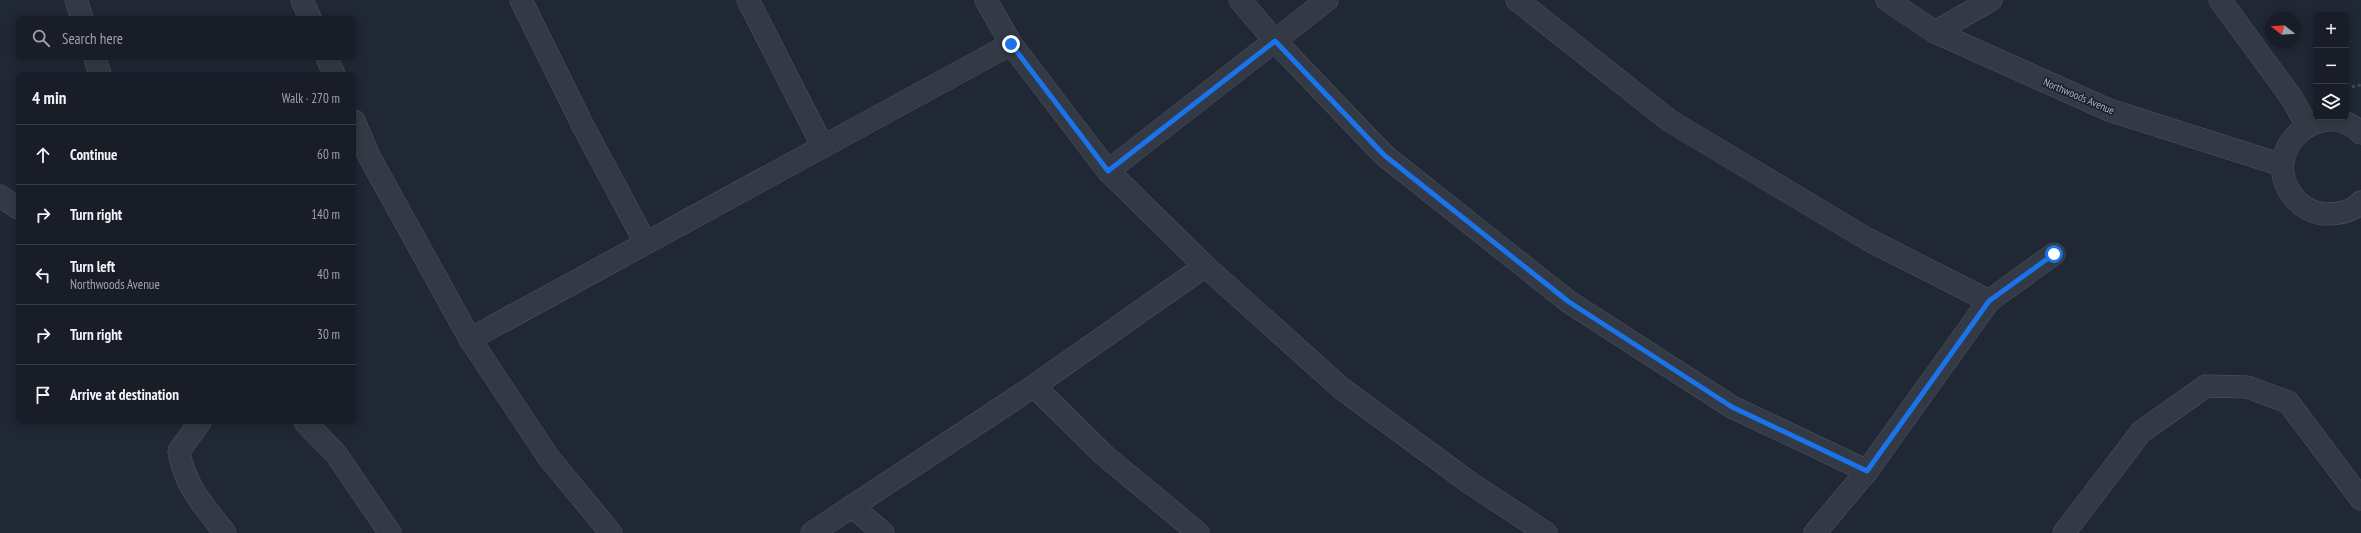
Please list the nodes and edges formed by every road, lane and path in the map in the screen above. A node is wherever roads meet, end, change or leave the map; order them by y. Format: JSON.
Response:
{"nodes":[{"id":1,"x":76,"y":0,"type":"edge"},
{"id":2,"x":302,"y":0,"type":"edge"},
{"id":3,"x":521,"y":0,"type":"edge"},
{"id":4,"x":748,"y":0,"type":"edge"},
{"id":5,"x":986,"y":0,"type":"edge"},
{"id":6,"x":1240,"y":0,"type":"edge"},
{"id":7,"x":1327,"y":0,"type":"edge"},
{"id":8,"x":1517,"y":0,"type":"edge"},
{"id":9,"x":1887,"y":0,"type":"edge"},
{"id":10,"x":1991,"y":0,"type":"edge"},
{"id":11,"x":2220,"y":0,"type":"edge"},
{"id":12,"x":81,"y":16,"type":"edge"},
{"id":13,"x":309,"y":16,"type":"edge"},
{"id":14,"x":1935,"y":32,"type":"junction"},
{"id":15,"x":1275,"y":41,"type":"junction"},
{"id":16,"x":1011,"y":44,"type":"junction"},
{"id":17,"x":96,"y":60,"type":"edge"},
{"id":18,"x":328,"y":60,"type":"edge"},
{"id":19,"x":99,"y":72,"type":"edge"},
{"id":20,"x":333,"y":72,"type":"edge"},
{"id":21,"x":2361,"y":85,"type":"edge"},
{"id":22,"x":2349,"y":87,"type":"edge"},
{"id":23,"x":2307,"y":125,"type":"junction"},
{"id":24,"x":356,"y":126,"type":"edge"},
{"id":25,"x":2361,"y":133,"type":"edge"},
{"id":26,"x":823,"y":147,"type":"junction"},
{"id":27,"x":2282,"y":165,"type":"junction"},
{"id":28,"x":1108,"y":171,"type":"junction"},
{"id":29,"x":0,"y":196,"type":"edge"},
{"id":30,"x":2360,"y":206,"type":"edge"},
{"id":31,"x":16,"y":207,"type":"edge"},
{"id":32,"x":645,"y":242,"type":"junction"},
{"id":33,"x":2054,"y":254,"type":"dead end"},
{"id":34,"x":1206,"y":266,"type":"junction"},
{"id":35,"x":1989,"y":301,"type":"junction"},
{"id":36,"x":470,"y":339,"type":"junction"},
{"id":37,"x":1034,"y":386,"type":"junction"},
{"id":38,"x":199,"y":424,"type":"edge"},
{"id":39,"x":307,"y":424,"type":"edge"},
{"id":40,"x":1867,"y":471,"type":"junction"},
{"id":41,"x":2361,"y":499,"type":"edge"},
{"id":42,"x":852,"y":506,"type":"junction"},
{"id":43,"x":225,"y":533,"type":"edge"},
{"id":44,"x":390,"y":533,"type":"edge"},
{"id":45,"x":611,"y":533,"type":"edge"},
{"id":46,"x":812,"y":533,"type":"edge"},
{"id":47,"x":882,"y":533,"type":"edge"},
{"id":48,"x":1198,"y":533,"type":"edge"},
{"id":49,"x":1546,"y":533,"type":"edge"},
{"id":50,"x":1815,"y":533,"type":"edge"},
{"id":51,"x":2065,"y":533,"type":"edge"}],
"edges":[{"from":1,"to":12,"type":"street"},
{"from":2,"to":13,"type":"street"},
{"from":3,"to":32,"type":"street"},
{"from":4,"to":26,"type":"street"},
{"from":5,"to":16,"type":"street"},
{"from":6,"to":15,"type":"street"},
{"from":7,"to":15,"type":"street"},
{"from":8,"to":35,"type":"street"},
{"from":9,"to":14,"type":"street","name":"Northwoods Avenue"},
{"from":10,"to":14,"type":"street"},
{"from":11,"to":23,"type":"street"},
{"from":14,"to":27,"type":"street","name":"Northwoods Avenue"},
{"from":15,"to":28,"type":"street"},
{"from":15,"to":40,"type":"street"},
{"from":16,"to":26,"type":"street"},
{"from":16,"to":28,"type":"street"},
{"from":17,"to":19,"type":"street"},
{"from":18,"to":20,"type":"street"},
{"from":21,"to":22,"type":"path"},
{"from":23,"to":25,"type":"street"},
{"from":23,"to":27,"type":"street"},
{"from":24,"to":36,"type":"street"},
{"from":26,"to":32,"type":"street"},
{"from":27,"to":30,"type":"street"},
{"from":28,"to":34,"type":"street"},
{"from":29,"to":31,"type":"street"},
{"from":32,"to":36,"type":"street"},
{"from":33,"to":35,"type":"street"},
{"from":34,"to":37,"type":"street"},
{"from":34,"to":49,"type":"street"},
{"from":35,"to":40,"type":"street"},
{"from":36,"to":45,"type":"street"},
{"from":37,"to":42,"type":"street"},
{"from":37,"to":48,"type":"street"},
{"from":38,"to":43,"type":"street"},
{"from":39,"to":44,"type":"street"},
{"from":40,"to":50,"type":"street"},
{"from":41,"to":51,"type":"street"},
{"from":42,"to":46,"type":"street"},
{"from":42,"to":47,"type":"street"}]}
